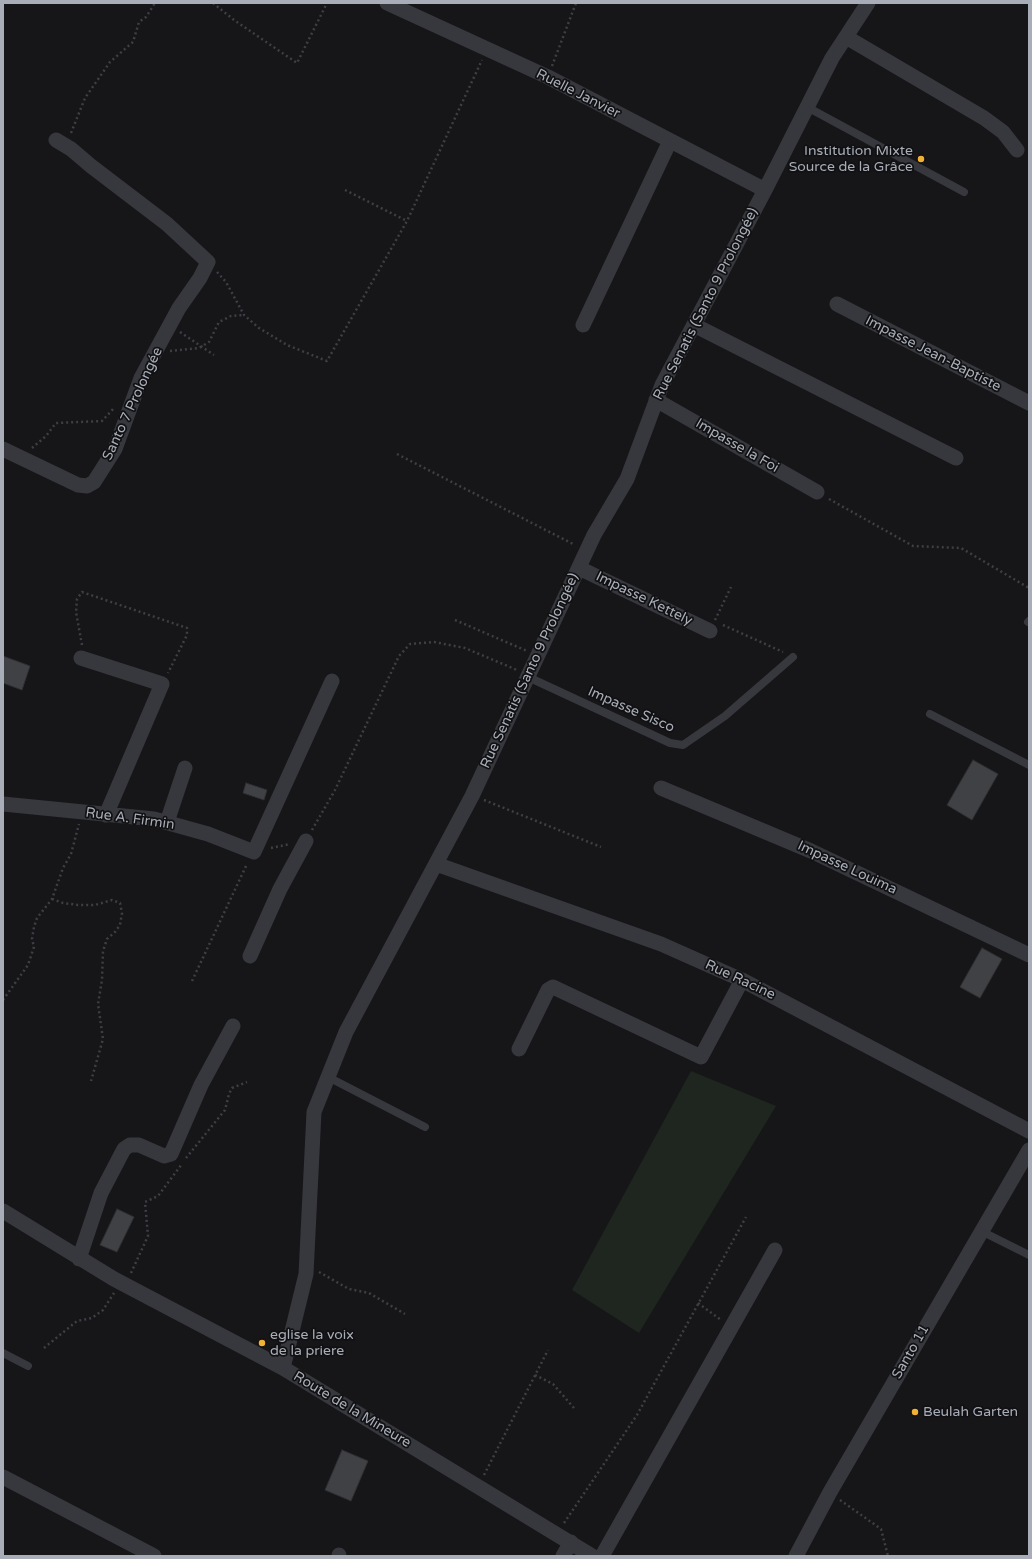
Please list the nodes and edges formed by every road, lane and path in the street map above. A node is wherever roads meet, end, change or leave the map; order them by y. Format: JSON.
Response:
{"nodes":[{"id":1,"x":155,"y":3,"type":"edge"},
{"id":2,"x":213,"y":3,"type":"edge"},
{"id":3,"x":327,"y":3,"type":"edge"},
{"id":4,"x":388,"y":3,"type":"edge"},
{"id":5,"x":576,"y":3,"type":"edge"},
{"id":6,"x":868,"y":3,"type":"edge"},
{"id":7,"x":846,"y":37,"type":"junction"},
{"id":8,"x":487,"y":51,"type":"junction"},
{"id":9,"x":548,"y":77,"type":"junction"},
{"id":10,"x":807,"y":107,"type":"junction"},
{"id":11,"x":56,"y":140,"type":"dead end"},
{"id":12,"x":670,"y":141,"type":"junction"},
{"id":13,"x":71,"y":149,"type":"junction"},
{"id":14,"x":1016,"y":150,"type":"dead end"},
{"id":15,"x":345,"y":190,"type":"dead end"},
{"id":16,"x":765,"y":190,"type":"junction"},
{"id":17,"x":964,"y":192,"type":"dead end"},
{"id":18,"x":407,"y":221,"type":"junction"},
{"id":19,"x":208,"y":262,"type":"junction"},
{"id":20,"x":837,"y":304,"type":"dead end"},
{"id":21,"x":244,"y":315,"type":"junction"},
{"id":22,"x":170,"y":324,"type":"junction"},
{"id":23,"x":583,"y":324,"type":"dead end"},
{"id":24,"x":694,"y":324,"type":"junction"},
{"id":25,"x":203,"y":347,"type":"junction"},
{"id":26,"x":156,"y":352,"type":"junction"},
{"id":27,"x":214,"y":355,"type":"dead end"},
{"id":28,"x":134,"y":396,"type":"junction"},
{"id":29,"x":656,"y":400,"type":"junction"},
{"id":30,"x":1029,"y":403,"type":"edge"},
{"id":31,"x":10,"y":452,"type":"edge"},
{"id":32,"x":397,"y":454,"type":"dead end"},
{"id":33,"x":956,"y":458,"type":"dead end"},
{"id":34,"x":817,"y":492,"type":"joint"},
{"id":35,"x":586,"y":551,"type":"junction"},
{"id":36,"x":579,"y":568,"type":"junction"},
{"id":37,"x":731,"y":586,"type":"dead end"},
{"id":38,"x":1029,"y":588,"type":"edge"},
{"id":39,"x":455,"y":620,"type":"dead end"},
{"id":40,"x":712,"y":626,"type":"junction"},
{"id":41,"x":538,"y":655,"type":"junction"},
{"id":42,"x":793,"y":657,"type":"joint"},
{"id":43,"x":81,"y":658,"type":"joint"},
{"id":44,"x":529,"y":676,"type":"junction"},
{"id":45,"x":332,"y":681,"type":"dead end"},
{"id":46,"x":162,"y":684,"type":"junction"},
{"id":47,"x":930,"y":714,"type":"dead end"},
{"id":48,"x":1029,"y":765,"type":"edge"},
{"id":49,"x":185,"y":768,"type":"dead end"},
{"id":50,"x":661,"y":788,"type":"dead end"},
{"id":51,"x":472,"y":796,"type":"junction"},
{"id":52,"x":3,"y":804,"type":"edge"},
{"id":53,"x":82,"y":812,"type":"junction"},
{"id":54,"x":106,"y":814,"type":"junction"},
{"id":55,"x":167,"y":822,"type":"junction"},
{"id":56,"x":306,"y":841,"type":"junction"},
{"id":57,"x":601,"y":847,"type":"dead end"},
{"id":58,"x":254,"y":852,"type":"junction"},
{"id":59,"x":436,"y":864,"type":"junction"},
{"id":60,"x":52,"y":899,"type":"junction"},
{"id":61,"x":1029,"y":955,"type":"edge"},
{"id":62,"x":250,"y":956,"type":"dead end"},
{"id":63,"x":742,"y":980,"type":"junction"},
{"id":64,"x":192,"y":981,"type":"dead end"},
{"id":65,"x":3,"y":1000,"type":"edge"},
{"id":66,"x":233,"y":1026,"type":"dead end"},
{"id":67,"x":519,"y":1049,"type":"dead end"},
{"id":68,"x":328,"y":1078,"type":"junction"},
{"id":69,"x":91,"y":1080,"type":"dead end"},
{"id":70,"x":246,"y":1082,"type":"dead end"},
{"id":71,"x":425,"y":1128,"type":"dead end"},
{"id":72,"x":1029,"y":1131,"type":"edge"},
{"id":73,"x":1029,"y":1150,"type":"edge"},
{"id":74,"x":3,"y":1211,"type":"edge"},
{"id":75,"x":746,"y":1218,"type":"dead end"},
{"id":76,"x":981,"y":1231,"type":"junction"},
{"id":77,"x":775,"y":1250,"type":"dead end"},
{"id":78,"x":1029,"y":1255,"type":"edge"},
{"id":79,"x":79,"y":1258,"type":"junction"},
{"id":80,"x":307,"y":1264,"type":"junction"},
{"id":81,"x":124,"y":1284,"type":"junction"},
{"id":82,"x":698,"y":1303,"type":"junction"},
{"id":83,"x":405,"y":1314,"type":"dead end"},
{"id":84,"x":731,"y":1328,"type":"junction"},
{"id":85,"x":44,"y":1348,"type":"dead end"},
{"id":86,"x":548,"y":1350,"type":"dead end"},
{"id":87,"x":3,"y":1353,"type":"edge"},
{"id":88,"x":28,"y":1366,"type":"dead end"},
{"id":89,"x":283,"y":1368,"type":"junction"},
{"id":90,"x":536,"y":1375,"type":"junction"},
{"id":91,"x":574,"y":1408,"type":"dead end"},
{"id":92,"x":3,"y":1477,"type":"edge"},
{"id":93,"x":479,"y":1486,"type":"junction"},
{"id":94,"x":830,"y":1492,"type":"junction"},
{"id":95,"x":557,"y":1534,"type":"junction"},
{"id":96,"x":571,"y":1542,"type":"junction"},
{"id":97,"x":154,"y":1556,"type":"edge"},
{"id":98,"x":563,"y":1556,"type":"edge"},
{"id":99,"x":592,"y":1556,"type":"edge"},
{"id":100,"x":602,"y":1556,"type":"edge"},
{"id":101,"x":796,"y":1556,"type":"edge"},
{"id":102,"x":888,"y":1556,"type":"edge"}],
"edges":[{"from":1,"to":13,"type":"path"},
{"from":2,"to":3,"type":"path"},
{"from":4,"to":8,"type":"street","name":"Ruelle Janvier"},
{"from":5,"to":9,"type":"path"},
{"from":6,"to":7,"type":"street","name":"Rue Senatis (Santo 9 Prolongée)"},
{"from":7,"to":10,"type":"street","name":"Rue Senatis (Santo 9 Prolongée)"},
{"from":7,"to":14,"type":"street"},
{"from":8,"to":9,"type":"street","name":"Ruelle Janvier"},
{"from":8,"to":18,"type":"path"},
{"from":9,"to":12,"type":"street","name":"Ruelle Janvier"},
{"from":10,"to":16,"type":"street","name":"Rue Senatis (Santo 9 Prolongée)"},
{"from":10,"to":17,"type":"lane"},
{"from":11,"to":13,"type":"street"},
{"from":12,"to":16,"type":"street","name":"Ruelle Janvier"},
{"from":12,"to":23,"type":"street"},
{"from":13,"to":19,"type":"street"},
{"from":15,"to":18,"type":"path"},
{"from":16,"to":24,"type":"street","name":"Rue Senatis (Santo 9 Prolongée)"},
{"from":18,"to":21,"type":"path"},
{"from":19,"to":21,"type":"path"},
{"from":19,"to":22,"type":"street","name":"Santo 7 Prolongée"},
{"from":20,"to":30,"type":"street","name":"Impasse Jean-Baptiste"},
{"from":21,"to":25,"type":"path"},
{"from":22,"to":25,"type":"path"},
{"from":22,"to":26,"type":"street","name":"Santo 7 Prolongée"},
{"from":24,"to":29,"type":"street","name":"Rue Senatis (Santo 9 Prolongée)"},
{"from":24,"to":33,"type":"street"},
{"from":25,"to":26,"type":"path"},
{"from":25,"to":27,"type":"path"},
{"from":26,"to":28,"type":"street","name":"Santo 7 Prolongée"},
{"from":28,"to":31,"type":"path"},
{"from":28,"to":31,"type":"street","name":"Santo 7 Prolongée"},
{"from":29,"to":34,"type":"street","name":"Impasse la Foi"},
{"from":29,"to":35,"type":"street","name":"Rue Senatis (Santo 9 Prolongée)"},
{"from":32,"to":35,"type":"path"},
{"from":34,"to":38,"type":"path"},
{"from":35,"to":36,"type":"street","name":"Rue Senatis (Santo 9 Prolongée)"},
{"from":36,"to":40,"type":"street","name":"Impasse Kettely"},
{"from":36,"to":41,"type":"street","name":"Rue Senatis (Santo 9 Prolongée)"},
{"from":37,"to":40,"type":"path"},
{"from":39,"to":41,"type":"path"},
{"from":40,"to":42,"type":"path"},
{"from":41,"to":44,"type":"street","name":"Rue Senatis (Santo 9 Prolongée)"},
{"from":42,"to":44,"type":"lane","name":"Impasse Sisco"},
{"from":43,"to":46,"type":"street"},
{"from":43,"to":46,"type":"path"},
{"from":44,"to":51,"type":"street","name":"Rue Senatis (Santo 9 Prolongée)"},
{"from":44,"to":56,"type":"path"},
{"from":45,"to":58,"type":"street"},
{"from":46,"to":54,"type":"street"},
{"from":47,"to":48,"type":"lane"},
{"from":49,"to":55,"type":"street"},
{"from":50,"to":61,"type":"street","name":"Impasse Louima"},
{"from":51,"to":57,"type":"path"},
{"from":51,"to":59,"type":"street","name":"Rue Senatis (Santo 9 Prolongée)"},
{"from":52,"to":53,"type":"street","name":"Rue A. Firmin"},
{"from":53,"to":54,"type":"street","name":"Rue A. Firmin"},
{"from":53,"to":60,"type":"path"},
{"from":54,"to":55,"type":"street","name":"Rue A. Firmin"},
{"from":55,"to":58,"type":"street","name":"Rue A. Firmin"},
{"from":56,"to":58,"type":"path"},
{"from":56,"to":62,"type":"street"},
{"from":58,"to":64,"type":"path"},
{"from":59,"to":63,"type":"street","name":"Rue Racine"},
{"from":59,"to":68,"type":"street","name":"Rue Senatis (Santo 9 Prolongée)"},
{"from":60,"to":65,"type":"path"},
{"from":60,"to":69,"type":"path"},
{"from":63,"to":67,"type":"street"},
{"from":63,"to":72,"type":"street","name":"Rue Racine"},
{"from":66,"to":79,"type":"street"},
{"from":68,"to":71,"type":"lane"},
{"from":68,"to":80,"type":"street","name":"Rue Senatis (Santo 9 Prolongée)"},
{"from":70,"to":81,"type":"path"},
{"from":73,"to":76,"type":"street","name":"Santo 11"},
{"from":74,"to":79,"type":"street","name":"Route de la Mineure"},
{"from":75,"to":82,"type":"path"},
{"from":76,"to":78,"type":"lane"},
{"from":76,"to":94,"type":"street","name":"Santo 11"},
{"from":77,"to":84,"type":"street"},
{"from":79,"to":81,"type":"street","name":"Route de la Mineure"},
{"from":80,"to":83,"type":"path"},
{"from":80,"to":89,"type":"street","name":"Rue Senatis (Santo 9 Prolongée)"},
{"from":81,"to":85,"type":"path"},
{"from":81,"to":89,"type":"street","name":"Route de la Mineure"},
{"from":82,"to":84,"type":"path"},
{"from":82,"to":95,"type":"path"},
{"from":84,"to":100,"type":"street"},
{"from":86,"to":90,"type":"path"},
{"from":87,"to":88,"type":"lane"},
{"from":89,"to":93,"type":"street","name":"Route de la Mineure"},
{"from":90,"to":91,"type":"path"},
{"from":90,"to":93,"type":"path"},
{"from":92,"to":97,"type":"street"},
{"from":93,"to":95,"type":"street","name":"Route de la Mineure"},
{"from":94,"to":101,"type":"street","name":"Santo 11"},
{"from":94,"to":102,"type":"path"},
{"from":95,"to":96,"type":"street","name":"Route de la Mineure"},
{"from":96,"to":98,"type":"street"},
{"from":96,"to":99,"type":"street","name":"Route de la Mineure"}]}
